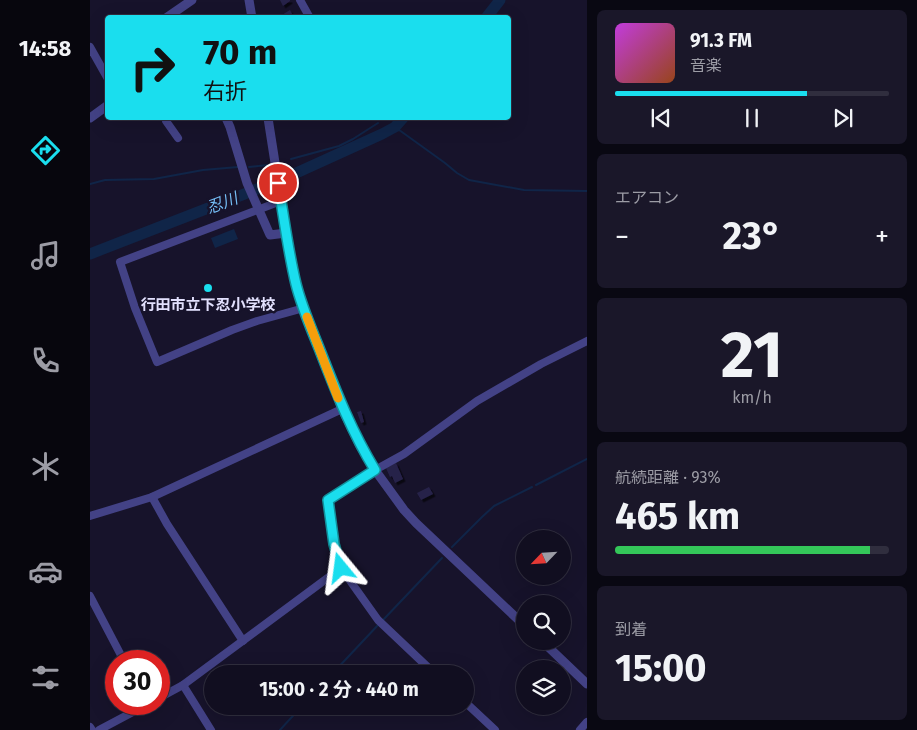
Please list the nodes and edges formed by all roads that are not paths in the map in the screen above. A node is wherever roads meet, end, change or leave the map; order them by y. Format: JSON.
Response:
{"nodes":[{"id":1,"x":192,"y":0,"type":"edge"},
{"id":2,"x":249,"y":0,"type":"edge"},
{"id":3,"x":300,"y":0,"type":"edge"},
{"id":4,"x":170,"y":15,"type":"edge"},
{"id":5,"x":252,"y":15,"type":"edge"},
{"id":6,"x":308,"y":15,"type":"edge"},
{"id":7,"x":90,"y":47,"type":"edge"},
{"id":8,"x":105,"y":74,"type":"edge"},
{"id":9,"x":105,"y":107,"type":"edge"},
{"id":10,"x":90,"y":118,"type":"edge"},
{"id":11,"x":166,"y":120,"type":"edge"},
{"id":12,"x":227,"y":120,"type":"edge"},
{"id":13,"x":268,"y":120,"type":"edge"},
{"id":14,"x":178,"y":138,"type":"dead end"},
{"id":15,"x":281,"y":201,"type":"junction"},
{"id":16,"x":258,"y":208,"type":"junction"},
{"id":17,"x":286,"y":233,"type":"junction"},
{"id":18,"x":304,"y":308,"type":"junction"},
{"id":19,"x":586,"y":343,"type":"edge"},
{"id":20,"x":342,"y":409,"type":"junction"},
{"id":21,"x":375,"y":470,"type":"junction"},
{"id":22,"x":152,"y":497,"type":"junction"},
{"id":23,"x":90,"y":516,"type":"edge"},
{"id":24,"x":341,"y":568,"type":"junction"},
{"id":25,"x":90,"y":596,"type":"edge"},
{"id":26,"x":516,"y":617,"type":"edge"},
{"id":27,"x":243,"y":641,"type":"junction"},
{"id":28,"x":118,"y":650,"type":"edge"},
{"id":29,"x":551,"y":650,"type":"edge"},
{"id":30,"x":426,"y":665,"type":"edge"},
{"id":31,"x":587,"y":684,"type":"edge"},
{"id":32,"x":183,"y":685,"type":"junction"},
{"id":33,"x":170,"y":692,"type":"edge"},
{"id":34,"x":474,"y":710,"type":"edge"},
{"id":35,"x":127,"y":715,"type":"edge"},
{"id":36,"x":587,"y":722,"type":"edge"},
{"id":37,"x":100,"y":730,"type":"edge"},
{"id":38,"x":210,"y":730,"type":"edge"},
{"id":39,"x":495,"y":730,"type":"edge"},
{"id":40,"x":580,"y":730,"type":"edge"}],
"edges":[{"from":1,"to":4,"type":"street"},
{"from":2,"to":5,"type":"street"},
{"from":3,"to":6,"type":"street"},
{"from":7,"to":8,"type":"street"},
{"from":9,"to":10,"type":"street"},
{"from":11,"to":14,"type":"street"},
{"from":12,"to":16,"type":"street"},
{"from":13,"to":15,"type":"street"},
{"from":15,"to":16,"type":"street"},
{"from":15,"to":17,"type":"street"},
{"from":16,"to":17,"type":"street"},
{"from":16,"to":18,"type":"street"},
{"from":17,"to":18,"type":"street"},
{"from":18,"to":20,"type":"street"},
{"from":19,"to":21,"type":"street"},
{"from":20,"to":21,"type":"street"},
{"from":20,"to":22,"type":"street"},
{"from":21,"to":24,"type":"street"},
{"from":21,"to":26,"type":"street"},
{"from":22,"to":23,"type":"street"},
{"from":22,"to":27,"type":"street"},
{"from":24,"to":27,"type":"street"},
{"from":24,"to":30,"type":"street"},
{"from":25,"to":28,"type":"street"},
{"from":27,"to":32,"type":"street"},
{"from":29,"to":31,"type":"street"},
{"from":32,"to":33,"type":"street"},
{"from":32,"to":38,"type":"street"},
{"from":34,"to":39,"type":"street"},
{"from":35,"to":37,"type":"street"},
{"from":36,"to":40,"type":"street"}]}
